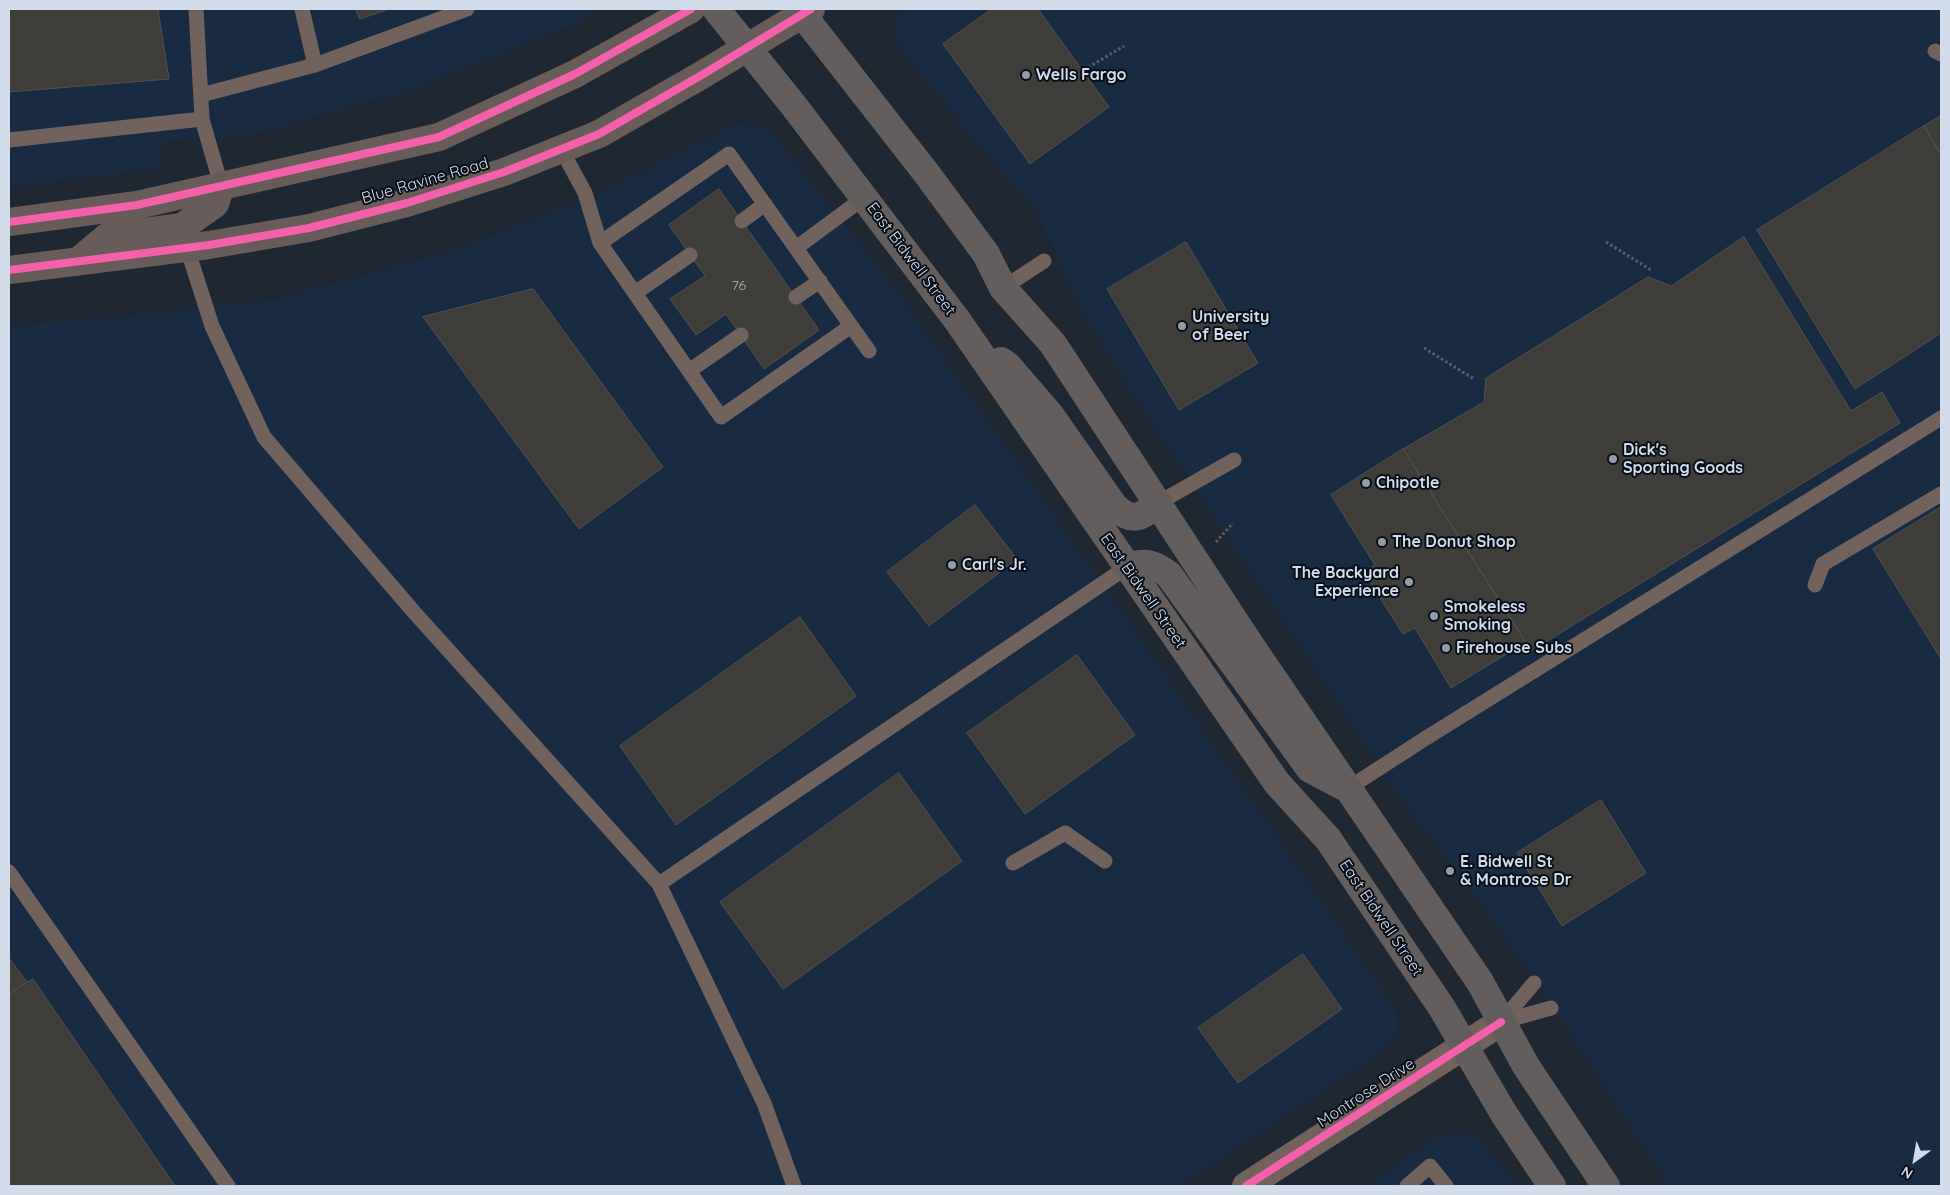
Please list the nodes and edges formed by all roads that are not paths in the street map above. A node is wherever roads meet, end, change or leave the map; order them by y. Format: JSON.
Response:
{"nodes":[{"id":1,"x":196,"y":9,"type":"edge"},
{"id":2,"x":302,"y":9,"type":"edge"},
{"id":3,"x":467,"y":9,"type":"edge"},
{"id":4,"x":691,"y":9,"type":"edge"},
{"id":5,"x":716,"y":9,"type":"edge"},
{"id":6,"x":803,"y":10,"type":"edge"},
{"id":7,"x":747,"y":48,"type":"junction"},
{"id":8,"x":315,"y":65,"type":"junction"},
{"id":9,"x":201,"y":95,"type":"junction"},
{"id":10,"x":202,"y":119,"type":"junction"},
{"id":11,"x":9,"y":140,"type":"edge"},
{"id":12,"x":561,"y":149,"type":"junction"},
{"id":13,"x":221,"y":185,"type":"junction"},
{"id":14,"x":865,"y":197,"type":"junction"},
{"id":15,"x":765,"y":204,"type":"junction"},
{"id":16,"x":742,"y":221,"type":"dead end"},
{"id":17,"x":9,"y":222,"type":"edge"},
{"id":18,"x":600,"y":243,"type":"junction"},
{"id":19,"x":187,"y":248,"type":"junction"},
{"id":20,"x":796,"y":248,"type":"junction"},
{"id":21,"x":690,"y":255,"type":"dead end"},
{"id":22,"x":1044,"y":261,"type":"dead end"},
{"id":23,"x":77,"y":262,"type":"junction"},
{"id":24,"x":9,"y":270,"type":"edge"},
{"id":25,"x":820,"y":281,"type":"junction"},
{"id":26,"x":1003,"y":288,"type":"junction"},
{"id":27,"x":635,"y":293,"type":"junction"},
{"id":28,"x":796,"y":297,"type":"dead end"},
{"id":29,"x":852,"y":326,"type":"junction"},
{"id":30,"x":965,"y":332,"type":"junction"},
{"id":31,"x":741,"y":335,"type":"dead end"},
{"id":32,"x":869,"y":351,"type":"dead end"},
{"id":33,"x":690,"y":371,"type":"junction"},
{"id":34,"x":1941,"y":418,"type":"edge"},
{"id":35,"x":1234,"y":460,"type":"dead end"},
{"id":36,"x":1941,"y":494,"type":"edge"},
{"id":37,"x":1158,"y":503,"type":"junction"},
{"id":38,"x":1127,"y":568,"type":"junction"},
{"id":39,"x":1815,"y":585,"type":"dead end"},
{"id":40,"x":1348,"y":789,"type":"junction"},
{"id":41,"x":1105,"y":861,"type":"dead end"},
{"id":42,"x":1013,"y":863,"type":"dead end"},
{"id":43,"x":9,"y":872,"type":"edge"},
{"id":44,"x":659,"y":884,"type":"junction"},
{"id":45,"x":1534,"y":983,"type":"dead end"},
{"id":46,"x":1550,"y":1008,"type":"dead end"},
{"id":47,"x":1501,"y":1022,"type":"junction"},
{"id":48,"x":1464,"y":1046,"type":"junction"},
{"id":49,"x":228,"y":1186,"type":"edge"},
{"id":50,"x":794,"y":1186,"type":"edge"},
{"id":51,"x":1246,"y":1186,"type":"edge"},
{"id":52,"x":1407,"y":1186,"type":"edge"},
{"id":53,"x":1446,"y":1186,"type":"edge"},
{"id":54,"x":1552,"y":1186,"type":"edge"},
{"id":55,"x":1606,"y":1186,"type":"edge"}],
"edges":[{"from":1,"to":9,"type":"lane"},
{"from":2,"to":8,"type":"lane"},
{"from":3,"to":8,"type":"lane"},
{"from":4,"to":13,"type":"main road"},
{"from":5,"to":7,"type":"main road","name":"East Bidwell Street"},
{"from":6,"to":7,"type":"main road","name":"Blue Ravine Road"},
{"from":6,"to":26,"type":"main road"},
{"from":7,"to":12,"type":"main road","name":"Blue Ravine Road"},
{"from":7,"to":14,"type":"main road","name":"East Bidwell Street"},
{"from":8,"to":9,"type":"lane"},
{"from":9,"to":10,"type":"lane"},
{"from":10,"to":11,"type":"lane"},
{"from":10,"to":13,"type":"lane"},
{"from":12,"to":18,"type":"lane"},
{"from":12,"to":19,"type":"main road","name":"Blue Ravine Road"},
{"from":13,"to":17,"type":"main road"},
{"from":13,"to":23,"type":"main road"},
{"from":14,"to":20,"type":"lane"},
{"from":14,"to":30,"type":"main road","name":"East Bidwell Street"},
{"from":15,"to":16,"type":"lane"},
{"from":15,"to":18,"type":"lane"},
{"from":15,"to":20,"type":"lane"},
{"from":18,"to":27,"type":"lane"},
{"from":19,"to":23,"type":"main road","name":"Blue Ravine Road"},
{"from":19,"to":44,"type":"lane"},
{"from":20,"to":25,"type":"lane"},
{"from":21,"to":27,"type":"lane"},
{"from":22,"to":26,"type":"lane"},
{"from":23,"to":24,"type":"main road","name":"Blue Ravine Road"},
{"from":25,"to":28,"type":"lane"},
{"from":25,"to":29,"type":"lane"},
{"from":26,"to":37,"type":"main road"},
{"from":27,"to":33,"type":"lane"},
{"from":29,"to":32,"type":"lane"},
{"from":29,"to":33,"type":"lane"},
{"from":30,"to":37,"type":"main road"},
{"from":30,"to":38,"type":"main road","name":"East Bidwell Street"},
{"from":31,"to":33,"type":"lane"},
{"from":34,"to":40,"type":"lane"},
{"from":35,"to":37,"type":"lane"},
{"from":36,"to":39,"type":"lane"},
{"from":37,"to":40,"type":"main road"},
{"from":38,"to":40,"type":"main road"},
{"from":38,"to":44,"type":"lane"},
{"from":38,"to":48,"type":"main road","name":"East Bidwell Street"},
{"from":40,"to":47,"type":"main road"},
{"from":41,"to":42,"type":"lane"},
{"from":43,"to":49,"type":"lane"},
{"from":44,"to":50,"type":"lane"},
{"from":45,"to":47,"type":"lane"},
{"from":46,"to":47,"type":"lane"},
{"from":47,"to":48,"type":"street","name":"Montrose Drive"},
{"from":47,"to":55,"type":"main road"},
{"from":48,"to":51,"type":"street","name":"Montrose Drive"},
{"from":48,"to":54,"type":"main road","name":"East Bidwell Street"},
{"from":52,"to":53,"type":"lane"}]}
